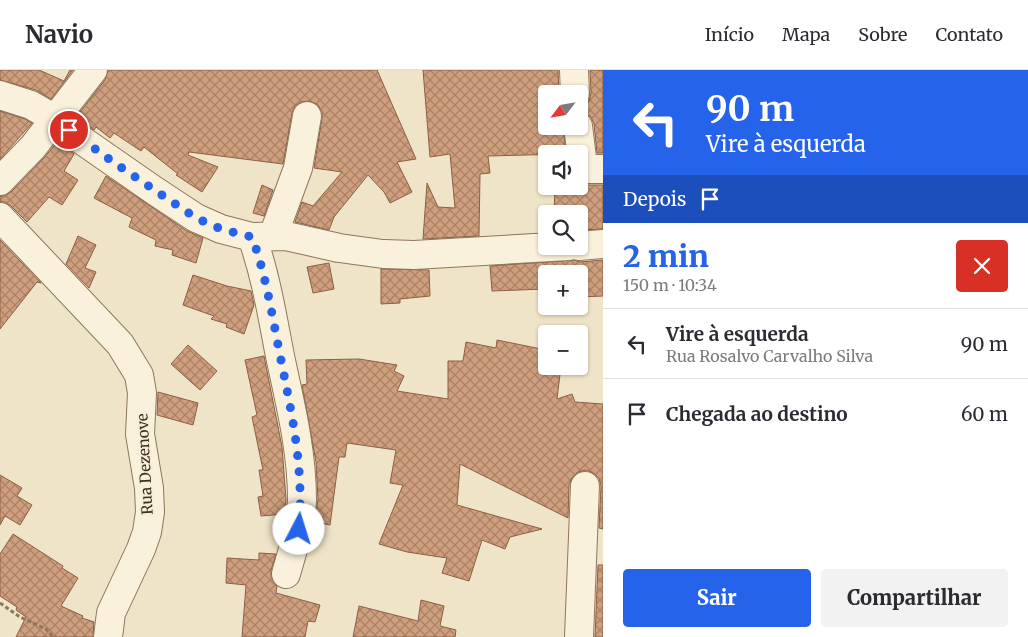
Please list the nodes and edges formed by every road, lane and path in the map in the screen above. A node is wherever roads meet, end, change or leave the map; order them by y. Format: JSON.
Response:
{"nodes":[{"id":1,"x":93,"y":70,"type":"edge"},
{"id":2,"x":574,"y":70,"type":"edge"},
{"id":3,"x":575,"y":85,"type":"edge"},
{"id":4,"x":0,"y":95,"type":"edge"},
{"id":5,"x":307,"y":116,"type":"dead end"},
{"id":6,"x":55,"y":119,"type":"junction"},
{"id":7,"x":579,"y":135,"type":"edge"},
{"id":8,"x":603,"y":169,"type":"edge"},
{"id":9,"x":0,"y":181,"type":"edge"},
{"id":10,"x":0,"y":216,"type":"edge"},
{"id":11,"x":263,"y":236,"type":"junction"},
{"id":12,"x":603,"y":244,"type":"edge"},
{"id":13,"x":588,"y":245,"type":"edge"},
{"id":14,"x":538,"y":248,"type":"edge"},
{"id":15,"x":586,"y":486,"type":"dead end"},
{"id":16,"x":286,"y":574,"type":"dead end"},
{"id":17,"x":0,"y":603,"type":"edge"},
{"id":18,"x":53,"y":637,"type":"edge"},
{"id":19,"x":108,"y":637,"type":"edge"},
{"id":20,"x":579,"y":637,"type":"edge"}],
"edges":[{"from":1,"to":6,"type":"street"},
{"from":2,"to":3,"type":"street"},
{"from":4,"to":6,"type":"street"},
{"from":5,"to":11,"type":"street"},
{"from":6,"to":9,"type":"street"},
{"from":6,"to":11,"type":"street"},
{"from":7,"to":8,"type":"street"},
{"from":10,"to":19,"type":"street","name":"Rua Dezenove"},
{"from":11,"to":14,"type":"street"},
{"from":11,"to":16,"type":"street"},
{"from":12,"to":13,"type":"street"},
{"from":15,"to":20,"type":"street"},
{"from":17,"to":18,"type":"path"}]}
